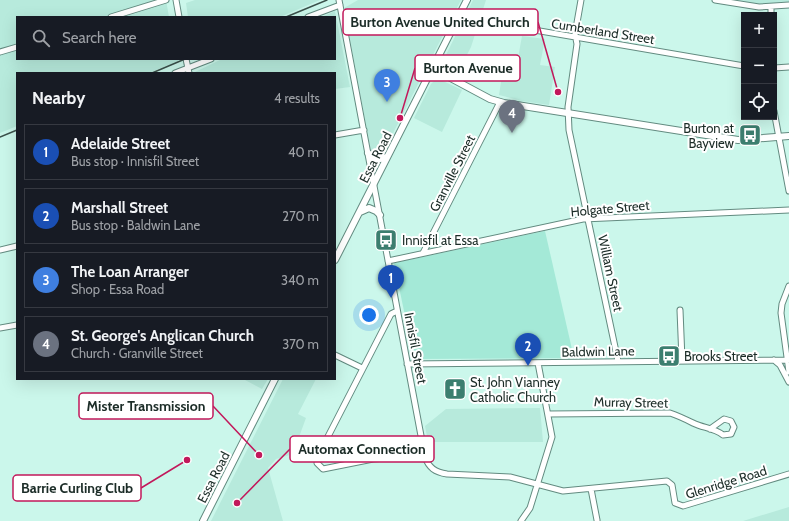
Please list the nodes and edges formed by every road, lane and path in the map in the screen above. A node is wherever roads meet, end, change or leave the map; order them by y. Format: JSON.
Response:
{"nodes":[{"id":1,"x":166,"y":0,"type":"edge"},
{"id":2,"x":176,"y":0,"type":"edge"},
{"id":3,"x":467,"y":0,"type":"edge"},
{"id":4,"x":581,"y":0,"type":"edge"},
{"id":5,"x":715,"y":0,"type":"edge"},
{"id":6,"x":340,"y":2,"type":"edge"},
{"id":7,"x":789,"y":4,"type":"edge"},
{"id":8,"x":772,"y":6,"type":"junction"},
{"id":9,"x":771,"y":12,"type":"edge"},
{"id":10,"x":114,"y":16,"type":"edge"},
{"id":11,"x":179,"y":16,"type":"edge"},
{"id":12,"x":310,"y":16,"type":"edge"},
{"id":13,"x":458,"y":17,"type":"junction"},
{"id":14,"x":577,"y":38,"type":"junction"},
{"id":15,"x":16,"y":47,"type":"edge"},
{"id":16,"x":0,"y":52,"type":"edge"},
{"id":17,"x":186,"y":60,"type":"edge"},
{"id":18,"x":209,"y":60,"type":"edge"},
{"id":19,"x":741,"y":65,"type":"edge"},
{"id":20,"x":789,"y":67,"type":"edge"},
{"id":21,"x":432,"y":68,"type":"junction"},
{"id":22,"x":777,"y":68,"type":"edge"},
{"id":23,"x":188,"y":70,"type":"edge"},
{"id":24,"x":500,"y":102,"type":"junction"},
{"id":25,"x":568,"y":114,"type":"junction"},
{"id":26,"x":776,"y":120,"type":"edge"},
{"id":27,"x":364,"y":130,"type":"junction"},
{"id":28,"x":336,"y":135,"type":"edge"},
{"id":29,"x":789,"y":136,"type":"edge"},
{"id":30,"x":779,"y":137,"type":"junction"},
{"id":31,"x":368,"y":153,"type":"junction"},
{"id":32,"x":387,"y":157,"type":"junction"},
{"id":33,"x":374,"y":183,"type":"junction"},
{"id":34,"x":789,"y":191,"type":"edge"},
{"id":35,"x":789,"y":210,"type":"edge"},
{"id":36,"x":359,"y":213,"type":"junction"},
{"id":37,"x":380,"y":215,"type":"junction"},
{"id":38,"x":587,"y":218,"type":"junction"},
{"id":39,"x":16,"y":246,"type":"edge"},
{"id":40,"x":0,"y":250,"type":"edge"},
{"id":41,"x":423,"y":253,"type":"junction"},
{"id":42,"x":336,"y":258,"type":"edge"},
{"id":43,"x":388,"y":260,"type":"junction"},
{"id":44,"x":789,"y":286,"type":"edge"},
{"id":45,"x":786,"y":301,"type":"edge"},
{"id":46,"x":680,"y":310,"type":"dead end"},
{"id":47,"x":397,"y":311,"type":"junction"},
{"id":48,"x":16,"y":325,"type":"edge"},
{"id":49,"x":0,"y":328,"type":"edge"},
{"id":50,"x":336,"y":355,"type":"edge"},
{"id":51,"x":682,"y":360,"type":"junction"},
{"id":52,"x":774,"y":360,"type":"junction"},
{"id":53,"x":788,"y":360,"type":"edge"},
{"id":54,"x":618,"y":361,"type":"junction"},
{"id":55,"x":538,"y":363,"type":"junction"},
{"id":56,"x":407,"y":364,"type":"junction"},
{"id":57,"x":362,"y":368,"type":"junction"},
{"id":58,"x":789,"y":372,"type":"edge"},
{"id":59,"x":274,"y":380,"type":"edge"},
{"id":60,"x":789,"y":382,"type":"edge"},
{"id":61,"x":548,"y":414,"type":"junction"},
{"id":62,"x":710,"y":429,"type":"dead end"},
{"id":63,"x":424,"y":450,"type":"junction"},
{"id":64,"x":789,"y":474,"type":"edge"},
{"id":65,"x":538,"y":484,"type":"junction"},
{"id":66,"x":591,"y":489,"type":"junction"},
{"id":67,"x":203,"y":521,"type":"edge"},
{"id":68,"x":521,"y":521,"type":"edge"},
{"id":69,"x":597,"y":521,"type":"edge"}],
"edges":[{"from":1,"to":10,"type":"street"},
{"from":2,"to":11,"type":"street"},
{"from":3,"to":13,"type":"main road","name":"Essa Road"},
{"from":4,"to":14,"type":"street","name":"William Street"},
{"from":5,"to":8,"type":"street"},
{"from":6,"to":12,"type":"street"},
{"from":6,"to":27,"type":"street","name":"Innisfil Street"},
{"from":7,"to":8,"type":"street"},
{"from":8,"to":9,"type":"street"},
{"from":13,"to":14,"type":"street","name":"Cumberland Street"},
{"from":13,"to":21,"type":"main road","name":"Essa Road"},
{"from":14,"to":19,"type":"street","name":"Cumberland Street"},
{"from":14,"to":25,"type":"street","name":"William Street"},
{"from":15,"to":16,"type":"street"},
{"from":17,"to":23,"type":"street"},
{"from":18,"to":23,"type":"street"},
{"from":20,"to":22,"type":"street"},
{"from":21,"to":24,"type":"main road"},
{"from":21,"to":32,"type":"main road","name":"Essa Road"},
{"from":24,"to":25,"type":"main road"},
{"from":24,"to":41,"type":"street","name":"Granville Street"},
{"from":25,"to":30,"type":"main road"},
{"from":25,"to":38,"type":"street","name":"William Street"},
{"from":26,"to":30,"type":"street"},
{"from":27,"to":28,"type":"street"},
{"from":27,"to":31,"type":"street","name":"Innisfil Street"},
{"from":29,"to":30,"type":"main road"},
{"from":30,"to":34,"type":"street"},
{"from":31,"to":32,"type":"main road"},
{"from":31,"to":33,"type":"street","name":"Innisfil Street"},
{"from":32,"to":33,"type":"main road","name":"Essa Road"},
{"from":33,"to":36,"type":"main road","name":"Essa Road"},
{"from":33,"to":37,"type":"street","name":"Innisfil Street"},
{"from":35,"to":38,"type":"street","name":"Holgate Street"},
{"from":36,"to":37,"type":"main road"},
{"from":36,"to":42,"type":"main road","name":"Essa Road"},
{"from":37,"to":43,"type":"street","name":"Innisfil Street"},
{"from":38,"to":41,"type":"street","name":"Holgate Street"},
{"from":38,"to":54,"type":"street","name":"William Street"},
{"from":39,"to":40,"type":"street"},
{"from":41,"to":43,"type":"street","name":"Holgate Street"},
{"from":43,"to":47,"type":"street","name":"Innisfil Street"},
{"from":44,"to":45,"type":"street"},
{"from":45,"to":53,"type":"street"},
{"from":46,"to":51,"type":"street"},
{"from":47,"to":56,"type":"street","name":"Innisfil Street"},
{"from":47,"to":57,"type":"street"},
{"from":48,"to":49,"type":"street"},
{"from":50,"to":57,"type":"street"},
{"from":51,"to":52,"type":"street","name":"Baldwin Lane"},
{"from":51,"to":54,"type":"street","name":"Baldwin Lane"},
{"from":52,"to":53,"type":"street","name":"Baldwin Lane"},
{"from":52,"to":60,"type":"street"},
{"from":53,"to":58,"type":"street"},
{"from":54,"to":55,"type":"street","name":"Baldwin Lane"},
{"from":55,"to":56,"type":"street","name":"Baldwin Lane"},
{"from":55,"to":61,"type":"street"},
{"from":56,"to":63,"type":"street","name":"Innisfil Street"},
{"from":57,"to":63,"type":"street"},
{"from":59,"to":67,"type":"main road","name":"Essa Road"},
{"from":61,"to":62,"type":"street","name":"Murray Street"},
{"from":61,"to":65,"type":"street"},
{"from":63,"to":65,"type":"street","name":"Innisfil Street"},
{"from":64,"to":66,"type":"street","name":"Glenridge Road"},
{"from":65,"to":66,"type":"street","name":"Innisfil Street"},
{"from":65,"to":68,"type":"street"},
{"from":66,"to":69,"type":"street"}]}
